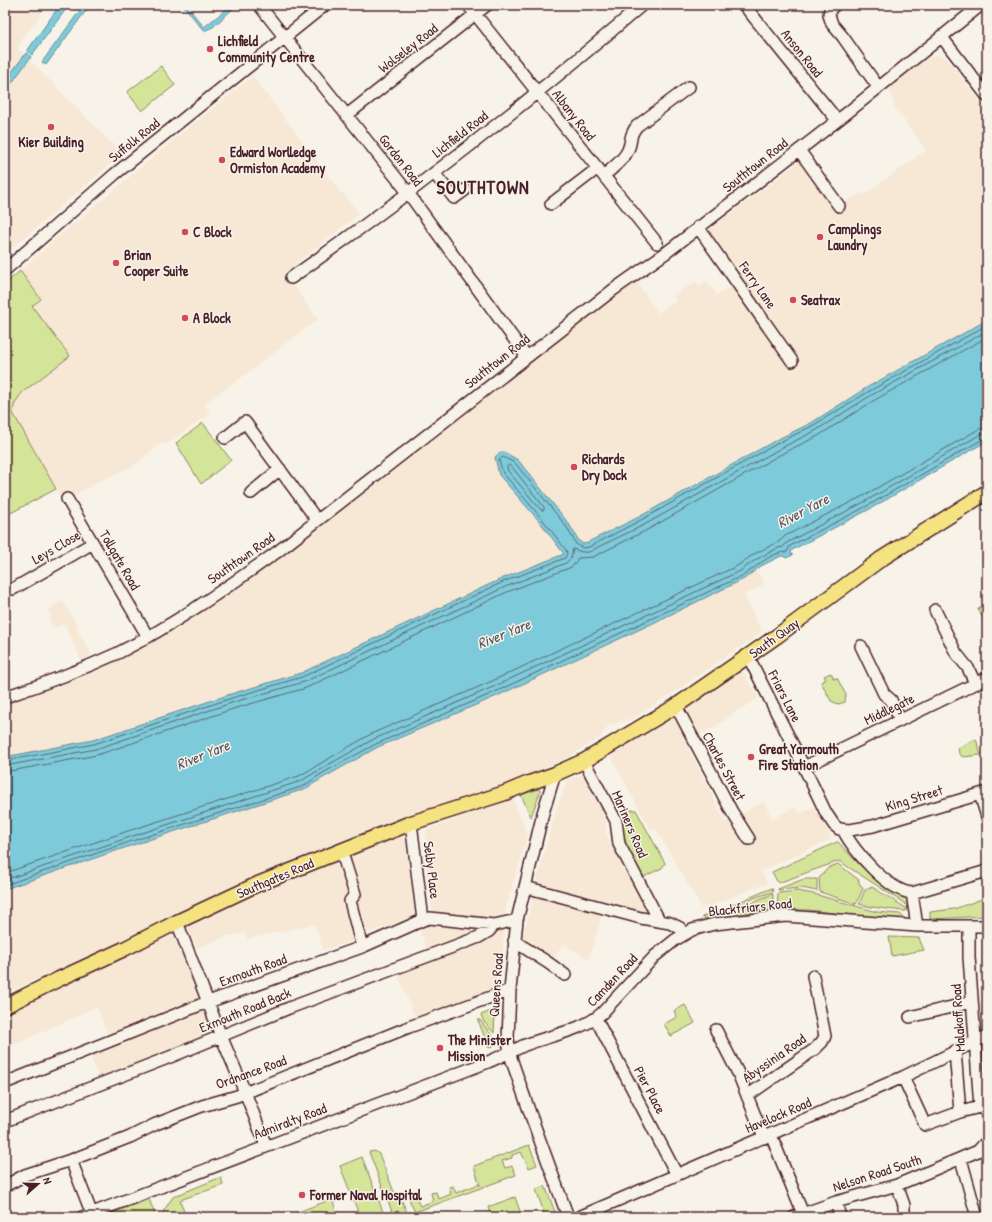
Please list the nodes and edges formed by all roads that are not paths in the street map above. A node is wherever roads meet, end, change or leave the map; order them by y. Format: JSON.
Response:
{"nodes":[{"id":1,"x":259,"y":5,"type":"edge"},
{"id":2,"x":325,"y":5,"type":"edge"},
{"id":3,"x":468,"y":5,"type":"edge"},
{"id":4,"x":487,"y":5,"type":"edge"},
{"id":5,"x":642,"y":5,"type":"edge"},
{"id":6,"x":744,"y":5,"type":"edge"},
{"id":7,"x":981,"y":5,"type":"edge"},
{"id":8,"x":831,"y":6,"type":"edge"},
{"id":9,"x":476,"y":15,"type":"junction"},
{"id":10,"x":941,"y":36,"type":"junction"},
{"id":11,"x":285,"y":37,"type":"junction"},
{"id":12,"x":689,"y":87,"type":"dead end"},
{"id":13,"x":878,"y":87,"type":"junction"},
{"id":14,"x":538,"y":92,"type":"junction"},
{"id":15,"x":987,"y":96,"type":"edge"},
{"id":16,"x":347,"y":115,"type":"junction"},
{"id":17,"x":837,"y":120,"type":"junction"},
{"id":18,"x":799,"y":150,"type":"junction"},
{"id":19,"x":601,"y":172,"type":"junction"},
{"id":20,"x":434,"y":173,"type":"junction"},
{"id":21,"x":465,"y":190,"type":"dead end"},
{"id":22,"x":409,"y":193,"type":"junction"},
{"id":23,"x":551,"y":204,"type":"dead end"},
{"id":24,"x":839,"y":206,"type":"dead end"},
{"id":25,"x":698,"y":227,"type":"junction"},
{"id":26,"x":657,"y":243,"type":"dead end"},
{"id":27,"x":5,"y":270,"type":"edge"},
{"id":28,"x":291,"y":278,"type":"dead end"},
{"id":29,"x":527,"y":357,"type":"junction"},
{"id":30,"x":792,"y":361,"type":"dead end"},
{"id":31,"x":225,"y":438,"type":"dead end"},
{"id":32,"x":280,"y":469,"type":"junction"},
{"id":33,"x":251,"y":492,"type":"dead end"},
{"id":34,"x":987,"y":492,"type":"edge"},
{"id":35,"x":67,"y":499,"type":"dead end"},
{"id":36,"x":317,"y":520,"type":"junction"},
{"id":37,"x":93,"y":543,"type":"junction"},
{"id":38,"x":13,"y":589,"type":"dead end"},
{"id":39,"x":935,"y":610,"type":"dead end"},
{"id":40,"x":148,"y":637,"type":"junction"},
{"id":41,"x":862,"y":646,"type":"dead end"},
{"id":42,"x":748,"y":656,"type":"junction"},
{"id":43,"x":987,"y":678,"type":"edge"},
{"id":44,"x":976,"y":683,"type":"junction"},
{"id":45,"x":5,"y":697,"type":"edge"},
{"id":46,"x":676,"y":706,"type":"junction"},
{"id":47,"x":900,"y":720,"type":"junction"},
{"id":48,"x":584,"y":761,"type":"junction"},
{"id":49,"x":804,"y":767,"type":"junction"},
{"id":50,"x":555,"y":774,"type":"junction"},
{"id":51,"x":984,"y":793,"type":"edge"},
{"id":52,"x":987,"y":818,"type":"edge"},
{"id":53,"x":410,"y":823,"type":"junction"},
{"id":54,"x":846,"y":830,"type":"junction"},
{"id":55,"x":749,"y":839,"type":"dead end"},
{"id":56,"x":341,"y":850,"type":"junction"},
{"id":57,"x":987,"y":871,"type":"edge"},
{"id":58,"x":525,"y":887,"type":"junction"},
{"id":59,"x":912,"y":893,"type":"junction"},
{"id":60,"x":423,"y":920,"type":"junction"},
{"id":61,"x":517,"y":920,"type":"junction"},
{"id":62,"x":659,"y":920,"type":"junction"},
{"id":63,"x":177,"y":922,"type":"junction"},
{"id":64,"x":494,"y":925,"type":"junction"},
{"id":65,"x":917,"y":926,"type":"junction"},
{"id":66,"x":987,"y":926,"type":"edge"},
{"id":67,"x":969,"y":927,"type":"junction"},
{"id":68,"x":684,"y":934,"type":"junction"},
{"id":69,"x":514,"y":942,"type":"junction"},
{"id":70,"x":362,"y":947,"type":"junction"},
{"id":71,"x":565,"y":975,"type":"dead end"},
{"id":72,"x":813,"y":976,"type":"dead end"},
{"id":73,"x":510,"y":990,"type":"junction"},
{"id":74,"x":208,"y":1002,"type":"junction"},
{"id":75,"x":972,"y":1002,"type":"junction"},
{"id":76,"x":5,"y":1006,"type":"edge"},
{"id":77,"x":910,"y":1017,"type":"dead end"},
{"id":78,"x":596,"y":1019,"type":"junction"},
{"id":79,"x":716,"y":1030,"type":"dead end"},
{"id":80,"x":220,"y":1036,"type":"junction"},
{"id":81,"x":987,"y":1036,"type":"edge"},
{"id":82,"x":975,"y":1041,"type":"junction"},
{"id":83,"x":955,"y":1051,"type":"junction"},
{"id":84,"x":510,"y":1054,"type":"junction"},
{"id":85,"x":903,"y":1077,"type":"junction"},
{"id":86,"x":5,"y":1083,"type":"edge"},
{"id":87,"x":245,"y":1092,"type":"junction"},
{"id":88,"x":747,"y":1096,"type":"junction"},
{"id":89,"x":985,"y":1110,"type":"edge"},
{"id":90,"x":960,"y":1112,"type":"junction"},
{"id":91,"x":987,"y":1116,"type":"edge"},
{"id":92,"x":5,"y":1120,"type":"edge"},
{"id":93,"x":767,"y":1136,"type":"junction"},
{"id":94,"x":987,"y":1141,"type":"edge"},
{"id":95,"x":266,"y":1146,"type":"junction"},
{"id":96,"x":961,"y":1158,"type":"junction"},
{"id":97,"x":71,"y":1160,"type":"junction"},
{"id":98,"x":678,"y":1175,"type":"junction"},
{"id":99,"x":897,"y":1185,"type":"junction"},
{"id":100,"x":5,"y":1186,"type":"edge"},
{"id":101,"x":836,"y":1202,"type":"junction"},
{"id":102,"x":799,"y":1215,"type":"edge"},
{"id":103,"x":89,"y":1216,"type":"edge"},
{"id":104,"x":568,"y":1217,"type":"edge"},
{"id":105,"x":579,"y":1217,"type":"edge"},
{"id":106,"x":840,"y":1217,"type":"edge"},
{"id":107,"x":904,"y":1217,"type":"edge"},
{"id":108,"x":977,"y":1217,"type":"edge"}],
"edges":[{"from":1,"to":11,"type":"street","name":"Gordon Road"},
{"from":2,"to":11,"type":"street","name":"Suffolk Road"},
{"from":3,"to":9,"type":"street","name":"Albany Road"},
{"from":4,"to":9,"type":"street","name":"Wolseley Road"},
{"from":5,"to":14,"type":"street","name":"Lichfield Road"},
{"from":6,"to":17,"type":"street","name":"Anson Road"},
{"from":7,"to":10,"type":"street","name":"Southtown Road"},
{"from":8,"to":13,"type":"street"},
{"from":9,"to":14,"type":"street","name":"Albany Road"},
{"from":9,"to":16,"type":"street","name":"Wolseley Road"},
{"from":10,"to":13,"type":"street","name":"Southtown Road"},
{"from":10,"to":15,"type":"street"},
{"from":11,"to":16,"type":"street","name":"Gordon Road"},
{"from":11,"to":27,"type":"street","name":"Suffolk Road"},
{"from":12,"to":19,"type":"street"},
{"from":13,"to":17,"type":"street","name":"Southtown Road"},
{"from":14,"to":19,"type":"street","name":"Albany Road"},
{"from":14,"to":20,"type":"street","name":"Lichfield Road"},
{"from":16,"to":22,"type":"street","name":"Gordon Road"},
{"from":17,"to":18,"type":"street","name":"Southtown Road"},
{"from":18,"to":24,"type":"street"},
{"from":18,"to":25,"type":"street","name":"Southtown Road"},
{"from":19,"to":23,"type":"street"},
{"from":19,"to":26,"type":"street","name":"Albany Road"},
{"from":20,"to":21,"type":"street"},
{"from":20,"to":22,"type":"street","name":"Lichfield Road"},
{"from":22,"to":28,"type":"street","name":"Lichfield Road"},
{"from":22,"to":29,"type":"street","name":"Gordon Road"},
{"from":25,"to":29,"type":"street","name":"Southtown Road"},
{"from":25,"to":30,"type":"street","name":"Ferry Lane"},
{"from":29,"to":36,"type":"street","name":"Southtown Road"},
{"from":31,"to":32,"type":"street"},
{"from":32,"to":33,"type":"street"},
{"from":32,"to":36,"type":"street"},
{"from":34,"to":42,"type":"main road","name":"South Quay"},
{"from":35,"to":37,"type":"street","name":"Tollgate Road"},
{"from":36,"to":40,"type":"street","name":"Southtown Road"},
{"from":37,"to":38,"type":"street","name":"Leys Close"},
{"from":37,"to":40,"type":"street","name":"Tollgate Road"},
{"from":39,"to":44,"type":"street"},
{"from":40,"to":45,"type":"street","name":"Southtown Road"},
{"from":41,"to":47,"type":"street"},
{"from":42,"to":46,"type":"main road","name":"South Quay"},
{"from":42,"to":49,"type":"street","name":"Friars Lane"},
{"from":43,"to":44,"type":"street","name":"Middlegate"},
{"from":44,"to":47,"type":"street","name":"Middlegate"},
{"from":46,"to":48,"type":"main road","name":"South Quay"},
{"from":46,"to":55,"type":"street","name":"Charles Street"},
{"from":47,"to":49,"type":"street","name":"Middlegate"},
{"from":48,"to":50,"type":"main road","name":"South Quay"},
{"from":48,"to":62,"type":"street","name":"Mariners Road"},
{"from":49,"to":54,"type":"street","name":"Friars Lane"},
{"from":50,"to":53,"type":"main road","name":"Southgates Road"},
{"from":50,"to":58,"type":"street","name":"Queens Road"},
{"from":51,"to":52,"type":"street"},
{"from":51,"to":54,"type":"street","name":"King Street"},
{"from":53,"to":56,"type":"main road","name":"Southgates Road"},
{"from":53,"to":60,"type":"street","name":"Selby Place"},
{"from":54,"to":59,"type":"street","name":"Friars Lane"},
{"from":56,"to":63,"type":"main road","name":"Southgates Road"},
{"from":56,"to":70,"type":"street"},
{"from":57,"to":59,"type":"street"},
{"from":58,"to":61,"type":"street","name":"Queens Road"},
{"from":58,"to":62,"type":"street"},
{"from":59,"to":65,"type":"street"},
{"from":60,"to":64,"type":"street","name":"Exmouth Road"},
{"from":60,"to":70,"type":"street","name":"Exmouth Road"},
{"from":61,"to":64,"type":"street","name":"Exmouth Road"},
{"from":61,"to":69,"type":"street","name":"Queens Road"},
{"from":62,"to":68,"type":"street"},
{"from":63,"to":74,"type":"street"},
{"from":63,"to":76,"type":"main road","name":"Southgates Road"},
{"from":64,"to":80,"type":"street","name":"Exmouth Road Back"},
{"from":65,"to":67,"type":"street","name":"Blackfriars Road"},
{"from":65,"to":68,"type":"street","name":"Blackfriars Road"},
{"from":66,"to":67,"type":"street","name":"Blackfriars Road"},
{"from":67,"to":75,"type":"street","name":"Malakoff Road"},
{"from":68,"to":78,"type":"street","name":"Camden Road"},
{"from":69,"to":71,"type":"street"},
{"from":69,"to":73,"type":"street","name":"Queens Road"},
{"from":70,"to":74,"type":"street","name":"Exmouth Road"},
{"from":72,"to":88,"type":"street","name":"Abyssinia Road"},
{"from":73,"to":84,"type":"street","name":"Queens Road"},
{"from":73,"to":87,"type":"street","name":"Ordnance Road"},
{"from":74,"to":80,"type":"street"},
{"from":74,"to":86,"type":"street","name":"Exmouth Road"},
{"from":75,"to":77,"type":"street"},
{"from":75,"to":82,"type":"street","name":"Malakoff Road"},
{"from":78,"to":84,"type":"street","name":"Camden Road"},
{"from":78,"to":98,"type":"street","name":"Pier Place"},
{"from":79,"to":88,"type":"street"},
{"from":80,"to":87,"type":"street"},
{"from":80,"to":92,"type":"street","name":"Exmouth Road Back"},
{"from":81,"to":82,"type":"street","name":"Havelock Road"},
{"from":82,"to":83,"type":"street","name":"Havelock Road"},
{"from":82,"to":89,"type":"street","name":"Malakoff Road"},
{"from":83,"to":85,"type":"street","name":"Havelock Road"},
{"from":83,"to":90,"type":"street"},
{"from":84,"to":95,"type":"street","name":"Admiralty Road"},
{"from":84,"to":104,"type":"street","name":"Queens Road"},
{"from":85,"to":90,"type":"street"},
{"from":85,"to":93,"type":"street","name":"Havelock Road"},
{"from":87,"to":95,"type":"street"},
{"from":87,"to":97,"type":"street","name":"Ordnance Road"},
{"from":88,"to":93,"type":"street"},
{"from":89,"to":90,"type":"street"},
{"from":89,"to":91,"type":"street"},
{"from":93,"to":98,"type":"street","name":"Havelock Road"},
{"from":93,"to":102,"type":"street"},
{"from":94,"to":96,"type":"street","name":"Nelson Road South"},
{"from":95,"to":103,"type":"street","name":"Admiralty Road"},
{"from":96,"to":99,"type":"street","name":"Nelson Road South"},
{"from":96,"to":108,"type":"street"},
{"from":97,"to":100,"type":"street","name":"Ordnance Road"},
{"from":97,"to":103,"type":"street"},
{"from":98,"to":105,"type":"street","name":"Havelock Road"},
{"from":99,"to":101,"type":"street","name":"Nelson Road South"},
{"from":99,"to":107,"type":"street"},
{"from":101,"to":102,"type":"street","name":"Nelson Road South"},
{"from":101,"to":106,"type":"street"}]}
